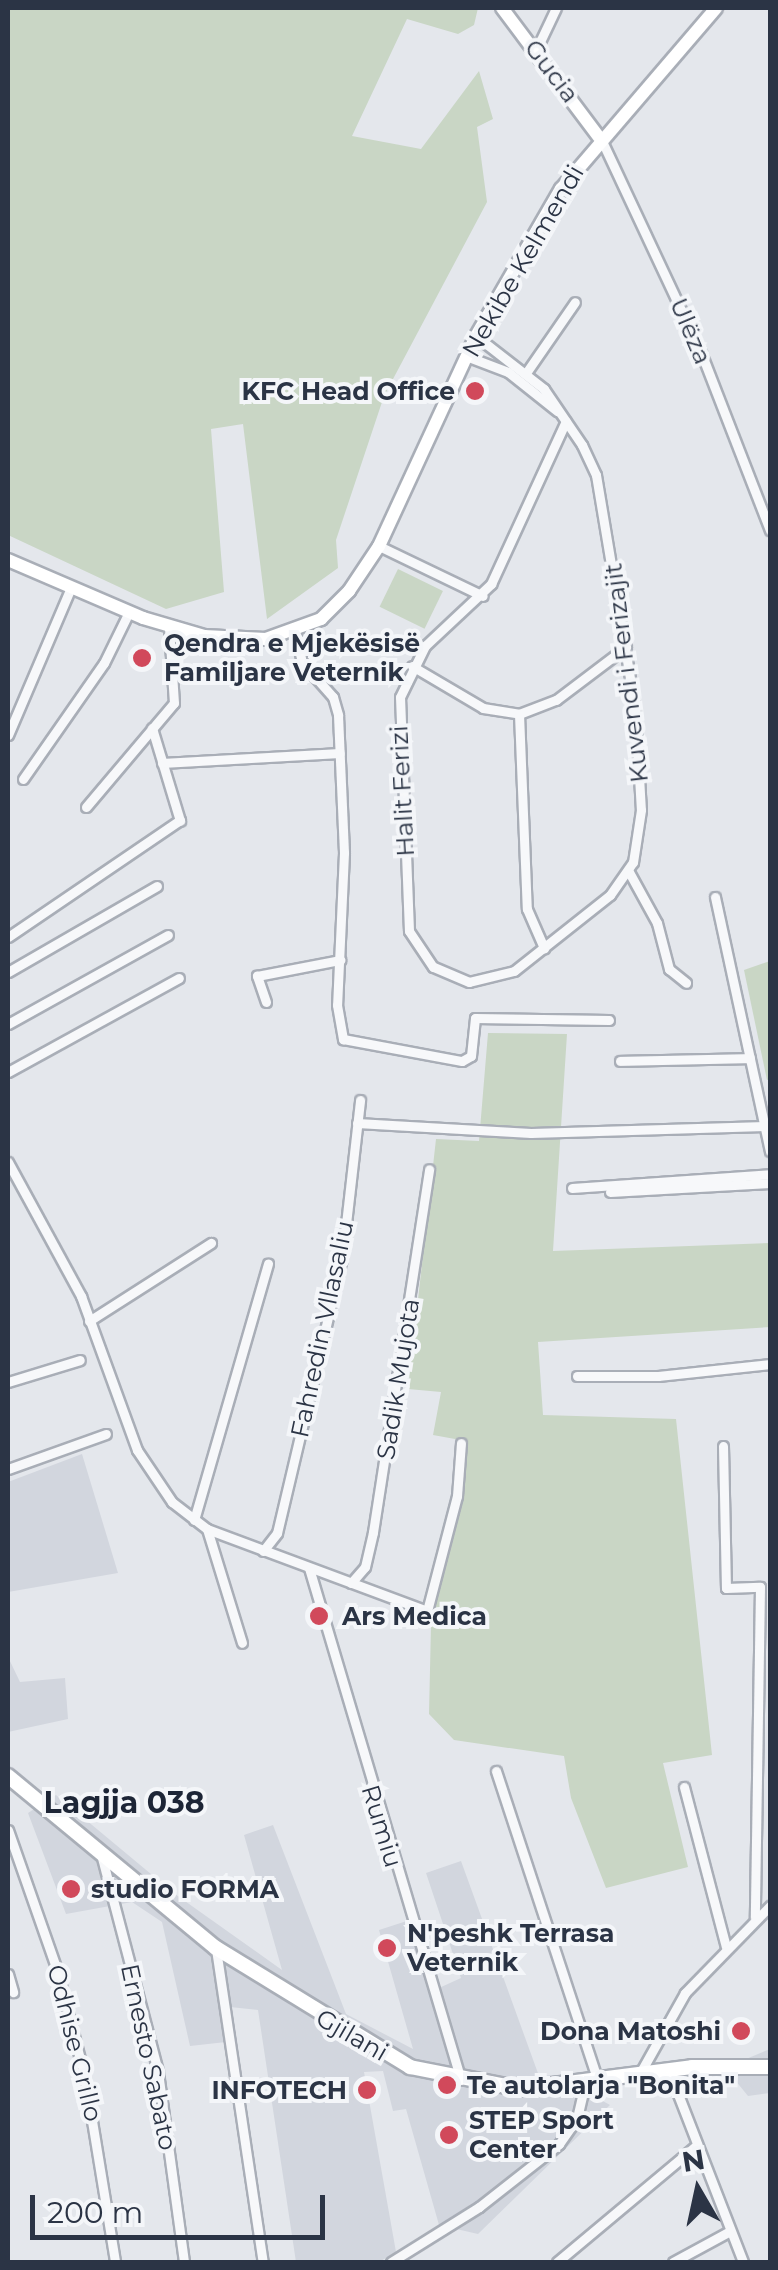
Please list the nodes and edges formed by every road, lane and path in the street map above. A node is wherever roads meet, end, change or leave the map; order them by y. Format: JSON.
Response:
{"nodes":[{"id":1,"x":502,"y":8,"type":"edge"},
{"id":2,"x":556,"y":8,"type":"edge"},
{"id":3,"x":716,"y":8,"type":"edge"},
{"id":4,"x":538,"y":48,"type":"junction"},
{"id":5,"x":599,"y":137,"type":"junction"},
{"id":6,"x":575,"y":302,"type":"dead end"},
{"id":7,"x":476,"y":336,"type":"junction"},
{"id":8,"x":466,"y":356,"type":"junction"},
{"id":9,"x":524,"y":376,"type":"junction"},
{"id":10,"x":564,"y":419,"type":"junction"},
{"id":11,"x":770,"y":530,"type":"edge"},
{"id":12,"x":379,"y":546,"type":"junction"},
{"id":13,"x":8,"y":560,"type":"edge"},
{"id":14,"x":71,"y":587,"type":"junction"},
{"id":15,"x":484,"y":596,"type":"junction"},
{"id":16,"x":129,"y":612,"type":"junction"},
{"id":17,"x":169,"y":627,"type":"junction"},
{"id":18,"x":294,"y":632,"type":"junction"},
{"id":19,"x":626,"y":647,"type":"junction"},
{"id":20,"x":412,"y":666,"type":"junction"},
{"id":21,"x":518,"y":714,"type":"junction"},
{"id":22,"x":152,"y":728,"type":"junction"},
{"id":23,"x":8,"y":735,"type":"edge"},
{"id":24,"x":340,"y":753,"type":"junction"},
{"id":25,"x":162,"y":763,"type":"junction"},
{"id":26,"x":23,"y":778,"type":"dead end"},
{"id":27,"x":86,"y":807,"type":"dead end"},
{"id":28,"x":629,"y":872,"type":"junction"},
{"id":29,"x":157,"y":886,"type":"dead end"},
{"id":30,"x":715,"y":897,"type":"dead end"},
{"id":31,"x":168,"y":935,"type":"dead end"},
{"id":32,"x":8,"y":937,"type":"edge"},
{"id":33,"x":544,"y":948,"type":"junction"},
{"id":34,"x":340,"y":960,"type":"junction"},
{"id":35,"x":8,"y":972,"type":"edge"},
{"id":36,"x":179,"y":978,"type":"dead end"},
{"id":37,"x":686,"y":983,"type":"dead end"},
{"id":38,"x":266,"y":1002,"type":"dead end"},
{"id":39,"x":610,"y":1020,"type":"dead end"},
{"id":40,"x":8,"y":1024,"type":"edge"},
{"id":41,"x":750,"y":1058,"type":"junction"},
{"id":42,"x":620,"y":1061,"type":"dead end"},
{"id":43,"x":8,"y":1072,"type":"edge"},
{"id":44,"x":360,"y":1100,"type":"dead end"},
{"id":45,"x":357,"y":1123,"type":"junction"},
{"id":46,"x":765,"y":1126,"type":"junction"},
{"id":47,"x":770,"y":1151,"type":"edge"},
{"id":48,"x":8,"y":1162,"type":"edge"},
{"id":49,"x":429,"y":1169,"type":"dead end"},
{"id":50,"x":770,"y":1174,"type":"edge"},
{"id":51,"x":770,"y":1183,"type":"edge"},
{"id":52,"x":572,"y":1188,"type":"dead end"},
{"id":53,"x":610,"y":1192,"type":"dead end"},
{"id":54,"x":211,"y":1243,"type":"dead end"},
{"id":55,"x":268,"y":1263,"type":"dead end"},
{"id":56,"x":90,"y":1320,"type":"junction"},
{"id":57,"x":80,"y":1360,"type":"dead end"},
{"id":58,"x":770,"y":1364,"type":"edge"},
{"id":59,"x":577,"y":1376,"type":"dead end"},
{"id":60,"x":8,"y":1382,"type":"edge"},
{"id":61,"x":106,"y":1434,"type":"dead end"},
{"id":62,"x":462,"y":1443,"type":"dead end"},
{"id":63,"x":723,"y":1446,"type":"dead end"},
{"id":64,"x":8,"y":1470,"type":"edge"},
{"id":65,"x":194,"y":1520,"type":"junction"},
{"id":66,"x":207,"y":1529,"type":"junction"},
{"id":67,"x":264,"y":1551,"type":"junction"},
{"id":68,"x":310,"y":1568,"type":"junction"},
{"id":69,"x":352,"y":1583,"type":"junction"},
{"id":70,"x":242,"y":1643,"type":"dead end"},
{"id":71,"x":496,"y":1771,"type":"dead end"},
{"id":72,"x":8,"y":1776,"type":"edge"},
{"id":73,"x":684,"y":1788,"type":"dead end"},
{"id":74,"x":8,"y":1830,"type":"edge"},
{"id":75,"x":101,"y":1854,"type":"junction"},
{"id":76,"x":770,"y":1906,"type":"edge"},
{"id":77,"x":755,"y":1917,"type":"junction"},
{"id":78,"x":726,"y":1947,"type":"junction"},
{"id":79,"x":216,"y":1948,"type":"junction"},
{"id":80,"x":8,"y":1974,"type":"edge"},
{"id":81,"x":13,"y":1992,"type":"dead end"},
{"id":82,"x":770,"y":2067,"type":"edge"},
{"id":83,"x":668,"y":2071,"type":"junction"},
{"id":84,"x":639,"y":2075,"type":"junction"},
{"id":85,"x":462,"y":2082,"type":"junction"},
{"id":86,"x":591,"y":2083,"type":"junction"},
{"id":87,"x":697,"y":2145,"type":"junction"},
{"id":88,"x":730,"y":2231,"type":"junction"},
{"id":89,"x":116,"y":2262,"type":"edge"},
{"id":90,"x":184,"y":2262,"type":"edge"},
{"id":91,"x":263,"y":2262,"type":"edge"},
{"id":92,"x":391,"y":2262,"type":"edge"},
{"id":93,"x":557,"y":2262,"type":"edge"},
{"id":94,"x":673,"y":2262,"type":"edge"},
{"id":95,"x":743,"y":2262,"type":"edge"}],
"edges":[{"from":1,"to":4,"type":"street","name":"Gucia"},
{"from":2,"to":4,"type":"street"},
{"from":3,"to":5,"type":"street","name":"Nekibe Kelmendi"},
{"from":4,"to":5,"type":"street","name":"Gucia"},
{"from":5,"to":7,"type":"street","name":"Nekibe Kelmendi"},
{"from":5,"to":11,"type":"street","name":"Ulëza"},
{"from":6,"to":9,"type":"street"},
{"from":7,"to":8,"type":"street","name":"Nekibe Kelmendi"},
{"from":7,"to":9,"type":"street"},
{"from":8,"to":9,"type":"street"},
{"from":8,"to":12,"type":"street","name":"Nekibe Kelmendi"},
{"from":9,"to":10,"type":"street"},
{"from":10,"to":15,"type":"street","name":"Halit Ferizi"},
{"from":10,"to":19,"type":"street","name":"Kuvendi i Ferizajit"},
{"from":12,"to":15,"type":"street"},
{"from":12,"to":18,"type":"street","name":"Nekibe Kelmendi"},
{"from":13,"to":14,"type":"street","name":"Nekibe Kelmendi"},
{"from":14,"to":16,"type":"street","name":"Nekibe Kelmendi"},
{"from":14,"to":23,"type":"street"},
{"from":15,"to":20,"type":"street","name":"Halit Ferizi"},
{"from":16,"to":17,"type":"street","name":"Nekibe Kelmendi"},
{"from":16,"to":26,"type":"street"},
{"from":17,"to":18,"type":"street","name":"Nekibe Kelmendi"},
{"from":17,"to":22,"type":"street"},
{"from":18,"to":24,"type":"street"},
{"from":19,"to":21,"type":"street"},
{"from":19,"to":28,"type":"street","name":"Kuvendi i Ferizajit"},
{"from":20,"to":21,"type":"street"},
{"from":20,"to":33,"type":"street","name":"Halit Ferizi"},
{"from":21,"to":33,"type":"street"},
{"from":22,"to":25,"type":"street"},
{"from":22,"to":27,"type":"street"},
{"from":24,"to":25,"type":"street"},
{"from":24,"to":34,"type":"street"},
{"from":25,"to":32,"type":"street"},
{"from":28,"to":33,"type":"street","name":"Halit Ferizi"},
{"from":28,"to":37,"type":"street"},
{"from":29,"to":35,"type":"street"},
{"from":30,"to":41,"type":"street"},
{"from":31,"to":40,"type":"street"},
{"from":34,"to":38,"type":"street"},
{"from":34,"to":39,"type":"street"},
{"from":36,"to":43,"type":"street"},
{"from":41,"to":42,"type":"street"},
{"from":41,"to":46,"type":"street"},
{"from":44,"to":45,"type":"street","name":"Fahredin Vllasaliu"},
{"from":45,"to":46,"type":"street"},
{"from":45,"to":67,"type":"street","name":"Fahredin Vllasaliu"},
{"from":46,"to":47,"type":"street"},
{"from":48,"to":56,"type":"street"},
{"from":49,"to":69,"type":"street","name":"Sadik Mujota"},
{"from":50,"to":52,"type":"street"},
{"from":51,"to":53,"type":"street"},
{"from":54,"to":56,"type":"street"},
{"from":55,"to":65,"type":"street"},
{"from":56,"to":65,"type":"street"},
{"from":57,"to":60,"type":"street"},
{"from":58,"to":59,"type":"street"},
{"from":61,"to":64,"type":"street"},
{"from":62,"to":69,"type":"street"},
{"from":63,"to":77,"type":"street"},
{"from":65,"to":66,"type":"street"},
{"from":66,"to":67,"type":"street"},
{"from":66,"to":70,"type":"street"},
{"from":67,"to":68,"type":"street"},
{"from":68,"to":69,"type":"street"},
{"from":68,"to":85,"type":"street","name":"Rumiu"},
{"from":71,"to":86,"type":"street"},
{"from":72,"to":75,"type":"main road","name":"Gjilani"},
{"from":73,"to":78,"type":"street"},
{"from":74,"to":89,"type":"street","name":"Odhise Grillo"},
{"from":75,"to":79,"type":"main road","name":"Gjilani"},
{"from":75,"to":90,"type":"street","name":"Ernesto Sabato"},
{"from":76,"to":77,"type":"street"},
{"from":77,"to":78,"type":"street"},
{"from":78,"to":84,"type":"street"},
{"from":79,"to":85,"type":"main road","name":"Gjilani"},
{"from":79,"to":91,"type":"street"},
{"from":80,"to":81,"type":"street"},
{"from":82,"to":83,"type":"main road","name":"Gjilani"},
{"from":83,"to":84,"type":"main road","name":"Gjilani"},
{"from":83,"to":87,"type":"street"},
{"from":84,"to":86,"type":"main road","name":"Gjilani"},
{"from":85,"to":86,"type":"main road","name":"Gjilani"},
{"from":86,"to":92,"type":"street"},
{"from":87,"to":88,"type":"street"},
{"from":87,"to":93,"type":"street"},
{"from":88,"to":94,"type":"street"},
{"from":88,"to":95,"type":"street"}]}
